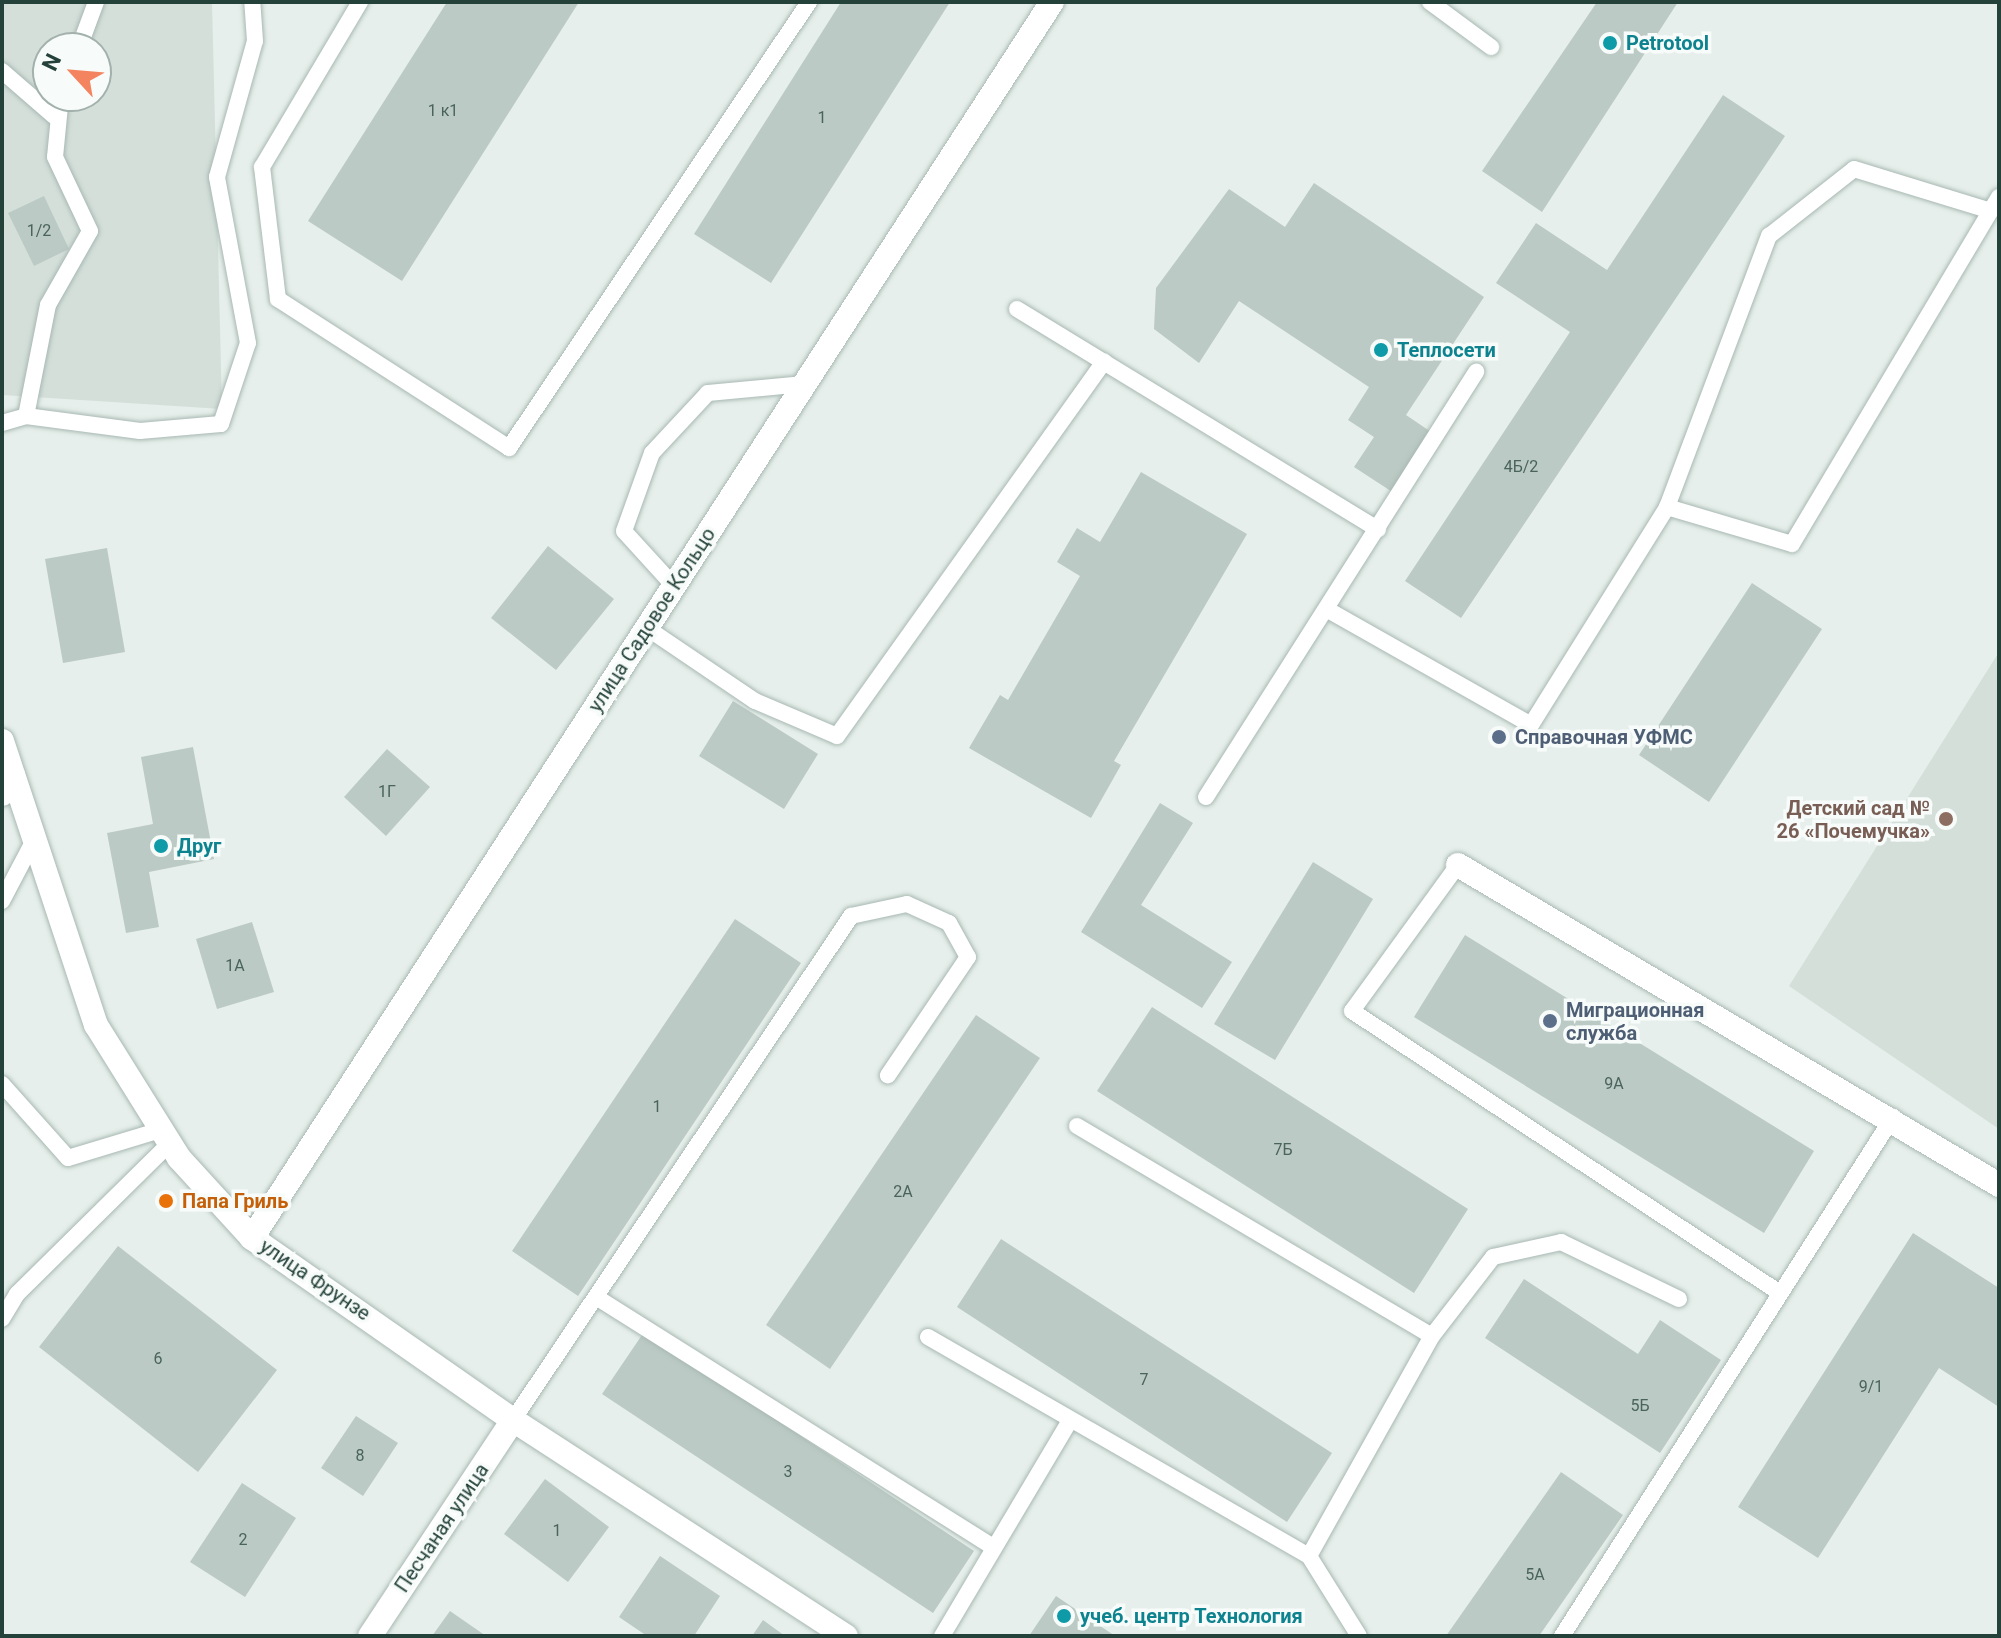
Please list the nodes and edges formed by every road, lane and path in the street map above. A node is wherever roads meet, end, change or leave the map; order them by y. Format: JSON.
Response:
{"nodes":[{"id":1,"x":96,"y":2,"type":"edge"},
{"id":2,"x":252,"y":2,"type":"edge"},
{"id":3,"x":360,"y":2,"type":"edge"},
{"id":4,"x":809,"y":2,"type":"edge"},
{"id":5,"x":1052,"y":2,"type":"edge"},
{"id":6,"x":1430,"y":2,"type":"edge"},
{"id":7,"x":85,"y":32,"type":"edge"},
{"id":8,"x":1491,"y":47,"type":"dead end"},
{"id":9,"x":2,"y":71,"type":"edge"},
{"id":10,"x":55,"y":112,"type":"edge"},
{"id":11,"x":54,"y":116,"type":"junction"},
{"id":12,"x":1995,"y":204,"type":"edge"},
{"id":13,"x":1017,"y":309,"type":"dead end"},
{"id":14,"x":1104,"y":362,"type":"junction"},
{"id":15,"x":1476,"y":372,"type":"dead end"},
{"id":16,"x":805,"y":384,"type":"junction"},
{"id":17,"x":26,"y":416,"type":"junction"},
{"id":18,"x":2,"y":423,"type":"edge"},
{"id":19,"x":1667,"y":507,"type":"junction"},
{"id":20,"x":1378,"y":529,"type":"junction"},
{"id":21,"x":674,"y":586,"type":"junction"},
{"id":22,"x":1328,"y":610,"type":"junction"},
{"id":23,"x":647,"y":628,"type":"junction"},
{"id":24,"x":2,"y":741,"type":"edge"},
{"id":25,"x":8,"y":785,"type":"edge"},
{"id":26,"x":1206,"y":797,"type":"dead end"},
{"id":27,"x":34,"y":840,"type":"junction"},
{"id":28,"x":1458,"y":865,"type":"joint"},
{"id":29,"x":2,"y":901,"type":"edge"},
{"id":30,"x":888,"y":1075,"type":"dead end"},
{"id":31,"x":2,"y":1084,"type":"edge"},
{"id":32,"x":1893,"y":1117,"type":"junction"},
{"id":33,"x":1077,"y":1126,"type":"dead end"},
{"id":34,"x":166,"y":1137,"type":"junction"},
{"id":35,"x":1999,"y":1185,"type":"edge"},
{"id":36,"x":252,"y":1238,"type":"junction"},
{"id":37,"x":1780,"y":1293,"type":"junction"},
{"id":38,"x":596,"y":1297,"type":"junction"},
{"id":39,"x":1679,"y":1299,"type":"dead end"},
{"id":40,"x":2,"y":1319,"type":"edge"},
{"id":41,"x":1432,"y":1336,"type":"junction"},
{"id":42,"x":928,"y":1337,"type":"dead end"},
{"id":43,"x":513,"y":1420,"type":"junction"},
{"id":44,"x":1070,"y":1420,"type":"junction"},
{"id":45,"x":992,"y":1546,"type":"junction"},
{"id":46,"x":1309,"y":1556,"type":"junction"},
{"id":47,"x":370,"y":1636,"type":"edge"},
{"id":48,"x":846,"y":1636,"type":"edge"},
{"id":49,"x":942,"y":1636,"type":"edge"},
{"id":50,"x":1359,"y":1636,"type":"edge"},
{"id":51,"x":1562,"y":1636,"type":"edge"}],
"edges":[{"from":1,"to":7,"type":"lane"},
{"from":2,"to":17,"type":"lane"},
{"from":3,"to":4,"type":"lane"},
{"from":5,"to":16,"type":"main road","name":"улица Садовое Кольцо"},
{"from":6,"to":8,"type":"lane"},
{"from":9,"to":11,"type":"lane"},
{"from":10,"to":11,"type":"lane"},
{"from":11,"to":17,"type":"lane"},
{"from":12,"to":19,"type":"lane"},
{"from":12,"to":19,"type":"lane"},
{"from":13,"to":14,"type":"lane"},
{"from":14,"to":20,"type":"lane"},
{"from":14,"to":23,"type":"lane"},
{"from":15,"to":20,"type":"lane"},
{"from":16,"to":21,"type":"main road","name":"улица Садовое Кольцо"},
{"from":16,"to":21,"type":"lane"},
{"from":17,"to":18,"type":"lane"},
{"from":19,"to":22,"type":"lane"},
{"from":20,"to":22,"type":"lane"},
{"from":21,"to":23,"type":"main road","name":"улица Садовое Кольцо"},
{"from":22,"to":26,"type":"lane"},
{"from":23,"to":36,"type":"main road","name":"улица Садовое Кольцо"},
{"from":24,"to":25,"type":"main road","name":"улица Фрунзе"},
{"from":25,"to":27,"type":"main road","name":"улица Фрунзе"},
{"from":27,"to":29,"type":"lane"},
{"from":27,"to":34,"type":"main road","name":"улица Фрунзе"},
{"from":28,"to":32,"type":"main road"},
{"from":28,"to":37,"type":"lane"},
{"from":30,"to":38,"type":"lane"},
{"from":31,"to":34,"type":"lane"},
{"from":32,"to":35,"type":"main road"},
{"from":32,"to":37,"type":"lane"},
{"from":33,"to":41,"type":"lane"},
{"from":34,"to":36,"type":"main road","name":"улица Фрунзе"},
{"from":34,"to":40,"type":"lane"},
{"from":36,"to":43,"type":"main road","name":"улица Фрунзе"},
{"from":37,"to":51,"type":"lane"},
{"from":38,"to":43,"type":"lane"},
{"from":38,"to":45,"type":"lane"},
{"from":39,"to":41,"type":"lane"},
{"from":41,"to":46,"type":"lane"},
{"from":42,"to":44,"type":"lane"},
{"from":43,"to":47,"type":"main road","name":"Песчаная улица"},
{"from":43,"to":48,"type":"main road","name":"улица Фрунзе"},
{"from":44,"to":45,"type":"lane"},
{"from":44,"to":46,"type":"lane"},
{"from":45,"to":49,"type":"lane"},
{"from":46,"to":50,"type":"lane"}]}
